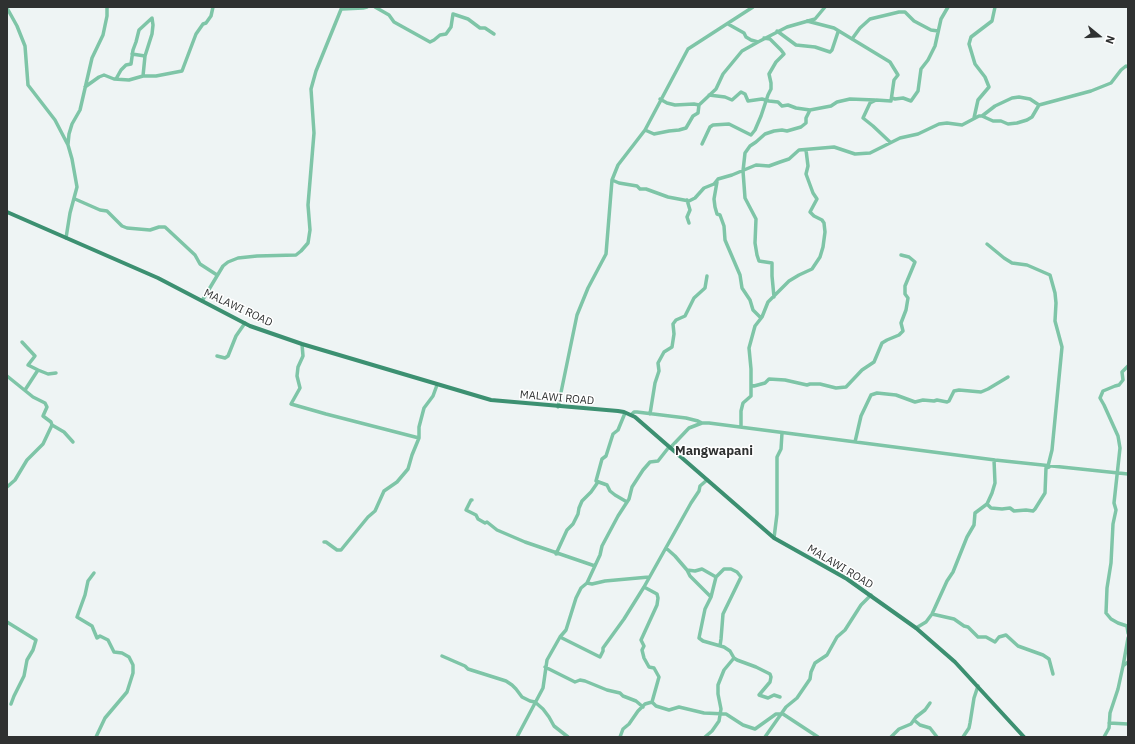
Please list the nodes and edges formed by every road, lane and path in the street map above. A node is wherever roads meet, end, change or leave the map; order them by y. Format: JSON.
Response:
{"nodes":[{"id":1,"x":107,"y":7,"type":"edge"},
{"id":2,"x":213,"y":7,"type":"edge"},
{"id":3,"x":366,"y":7,"type":"edge"},
{"id":4,"x":375,"y":7,"type":"edge"},
{"id":5,"x":753,"y":7,"type":"edge"},
{"id":6,"x":825,"y":7,"type":"edge"},
{"id":7,"x":948,"y":7,"type":"edge"},
{"id":8,"x":995,"y":7,"type":"edge"},
{"id":9,"x":7,"y":8,"type":"edge"},
{"id":10,"x":342,"y":8,"type":"edge"},
{"id":11,"x":808,"y":21,"type":"junction"},
{"id":12,"x":728,"y":24,"type":"junction"},
{"id":13,"x":777,"y":31,"type":"junction"},
{"id":14,"x":938,"y":31,"type":"junction"},
{"id":15,"x":838,"y":32,"type":"junction"},
{"id":16,"x":494,"y":34,"type":"dead end"},
{"id":17,"x":764,"y":38,"type":"junction"},
{"id":18,"x":852,"y":39,"type":"junction"},
{"id":19,"x":758,"y":42,"type":"junction"},
{"id":20,"x":132,"y":54,"type":"junction"},
{"id":21,"x":146,"y":56,"type":"junction"},
{"id":22,"x":1128,"y":67,"type":"edge"},
{"id":23,"x":144,"y":76,"type":"junction"},
{"id":24,"x":116,"y":79,"type":"junction"},
{"id":25,"x":85,"y":87,"type":"junction"},
{"id":26,"x":709,"y":96,"type":"junction"},
{"id":27,"x":892,"y":98,"type":"junction"},
{"id":28,"x":660,"y":99,"type":"junction"},
{"id":29,"x":876,"y":100,"type":"junction"},
{"id":30,"x":767,"y":101,"type":"junction"},
{"id":31,"x":699,"y":105,"type":"junction"},
{"id":32,"x":1039,"y":105,"type":"junction"},
{"id":33,"x":810,"y":110,"type":"junction"},
{"id":34,"x":982,"y":116,"type":"junction"},
{"id":35,"x":974,"y":118,"type":"junction"},
{"id":36,"x":645,"y":130,"type":"junction"},
{"id":37,"x":890,"y":142,"type":"junction"},
{"id":38,"x":702,"y":144,"type":"dead end"},
{"id":39,"x":68,"y":145,"type":"junction"},
{"id":40,"x":806,"y":150,"type":"junction"},
{"id":41,"x":743,"y":171,"type":"junction"},
{"id":42,"x":612,"y":180,"type":"junction"},
{"id":43,"x":717,"y":181,"type":"junction"},
{"id":44,"x":75,"y":199,"type":"junction"},
{"id":45,"x":687,"y":200,"type":"junction"},
{"id":46,"x":7,"y":212,"type":"edge"},
{"id":47,"x":689,"y":223,"type":"dead end"},
{"id":48,"x":66,"y":238,"type":"junction"},
{"id":49,"x":987,"y":244,"type":"dead end"},
{"id":50,"x":901,"y":255,"type":"dead end"},
{"id":51,"x":217,"y":276,"type":"junction"},
{"id":52,"x":707,"y":276,"type":"dead end"},
{"id":53,"x":774,"y":297,"type":"junction"},
{"id":54,"x":202,"y":301,"type":"junction"},
{"id":55,"x":761,"y":318,"type":"junction"},
{"id":56,"x":245,"y":323,"type":"junction"},
{"id":57,"x":22,"y":342,"type":"dead end"},
{"id":58,"x":302,"y":344,"type":"junction"},
{"id":59,"x":216,"y":356,"type":"dead end"},
{"id":60,"x":1128,"y":366,"type":"edge"},
{"id":61,"x":38,"y":370,"type":"junction"},
{"id":62,"x":56,"y":374,"type":"dead end"},
{"id":63,"x":7,"y":376,"type":"edge"},
{"id":64,"x":1008,"y":377,"type":"dead end"},
{"id":65,"x":437,"y":385,"type":"junction"},
{"id":66,"x":751,"y":385,"type":"junction"},
{"id":67,"x":25,"y":390,"type":"junction"},
{"id":68,"x":558,"y":407,"type":"junction"},
{"id":69,"x":625,"y":413,"type":"junction"},
{"id":70,"x":650,"y":414,"type":"junction"},
{"id":71,"x":630,"y":415,"type":"junction"},
{"id":72,"x":702,"y":423,"type":"junction"},
{"id":73,"x":52,"y":425,"type":"junction"},
{"id":74,"x":742,"y":426,"type":"junction"},
{"id":75,"x":782,"y":433,"type":"junction"},
{"id":76,"x":419,"y":438,"type":"junction"},
{"id":77,"x":73,"y":442,"type":"dead end"},
{"id":78,"x":855,"y":442,"type":"junction"},
{"id":79,"x":670,"y":448,"type":"junction"},
{"id":80,"x":994,"y":460,"type":"junction"},
{"id":81,"x":1049,"y":466,"type":"junction"},
{"id":82,"x":1118,"y":473,"type":"junction"},
{"id":83,"x":1128,"y":474,"type":"edge"},
{"id":84,"x":707,"y":480,"type":"junction"},
{"id":85,"x":598,"y":482,"type":"junction"},
{"id":86,"x":7,"y":487,"type":"edge"},
{"id":87,"x":472,"y":500,"type":"dead end"},
{"id":88,"x":627,"y":502,"type":"junction"},
{"id":89,"x":987,"y":504,"type":"junction"},
{"id":90,"x":774,"y":538,"type":"junction"},
{"id":91,"x":324,"y":542,"type":"dead end"},
{"id":92,"x":666,"y":548,"type":"junction"},
{"id":93,"x":556,"y":554,"type":"junction"},
{"id":94,"x":595,"y":566,"type":"junction"},
{"id":95,"x":688,"y":570,"type":"junction"},
{"id":96,"x":94,"y":573,"type":"dead end"},
{"id":97,"x":648,"y":577,"type":"junction"},
{"id":98,"x":716,"y":577,"type":"junction"},
{"id":99,"x":587,"y":583,"type":"junction"},
{"id":100,"x":644,"y":587,"type":"junction"},
{"id":101,"x":871,"y":595,"type":"junction"},
{"id":102,"x":711,"y":597,"type":"junction"},
{"id":103,"x":932,"y":614,"type":"junction"},
{"id":104,"x":7,"y":622,"type":"edge"},
{"id":105,"x":916,"y":628,"type":"junction"},
{"id":106,"x":1128,"y":633,"type":"edge"},
{"id":107,"x":560,"y":637,"type":"junction"},
{"id":108,"x":1128,"y":638,"type":"edge"},
{"id":109,"x":720,"y":646,"type":"junction"},
{"id":110,"x":442,"y":656,"type":"dead end"},
{"id":111,"x":734,"y":658,"type":"junction"},
{"id":112,"x":1128,"y":662,"type":"edge"},
{"id":113,"x":1123,"y":666,"type":"junction"},
{"id":114,"x":545,"y":667,"type":"junction"},
{"id":115,"x":1053,"y":674,"type":"dead end"},
{"id":116,"x":978,"y":686,"type":"junction"},
{"id":117,"x":780,"y":697,"type":"dead end"},
{"id":118,"x":535,"y":702,"type":"junction"},
{"id":119,"x":652,"y":702,"type":"junction"},
{"id":120,"x":930,"y":703,"type":"dead end"},
{"id":121,"x":12,"y":704,"type":"dead end"},
{"id":122,"x":643,"y":707,"type":"junction"},
{"id":123,"x":721,"y":713,"type":"junction"},
{"id":124,"x":783,"y":714,"type":"junction"},
{"id":125,"x":914,"y":720,"type":"junction"},
{"id":126,"x":1109,"y":723,"type":"junction"},
{"id":127,"x":1128,"y":724,"type":"edge"},
{"id":128,"x":96,"y":737,"type":"edge"},
{"id":129,"x":517,"y":737,"type":"edge"},
{"id":130,"x":568,"y":737,"type":"edge"},
{"id":131,"x":620,"y":737,"type":"edge"},
{"id":132,"x":705,"y":737,"type":"edge"},
{"id":133,"x":765,"y":737,"type":"edge"},
{"id":134,"x":818,"y":737,"type":"edge"},
{"id":135,"x":891,"y":737,"type":"edge"},
{"id":136,"x":937,"y":737,"type":"edge"},
{"id":137,"x":963,"y":737,"type":"edge"},
{"id":138,"x":1024,"y":737,"type":"edge"},
{"id":139,"x":1104,"y":737,"type":"edge"}],
"edges":[{"from":1,"to":25,"type":"street"},
{"from":2,"to":23,"type":"street"},
{"from":3,"to":10,"type":"street"},
{"from":4,"to":16,"type":"street"},
{"from":5,"to":12,"type":"street"},
{"from":6,"to":11,"type":"street"},
{"from":7,"to":14,"type":"street"},
{"from":8,"to":35,"type":"street"},
{"from":9,"to":39,"type":"street"},
{"from":10,"to":51,"type":"street"},
{"from":11,"to":13,"type":"street"},
{"from":11,"to":15,"type":"street"},
{"from":12,"to":19,"type":"street"},
{"from":12,"to":28,"type":"street"},
{"from":13,"to":15,"type":"street"},
{"from":13,"to":17,"type":"street"},
{"from":14,"to":18,"type":"street"},
{"from":14,"to":27,"type":"street"},
{"from":15,"to":18,"type":"street"},
{"from":17,"to":19,"type":"street"},
{"from":17,"to":30,"type":"street"},
{"from":18,"to":27,"type":"street"},
{"from":19,"to":26,"type":"street"},
{"from":20,"to":21,"type":"street"},
{"from":20,"to":21,"type":"street"},
{"from":20,"to":24,"type":"street"},
{"from":21,"to":23,"type":"street"},
{"from":22,"to":32,"type":"street"},
{"from":23,"to":24,"type":"street"},
{"from":24,"to":25,"type":"street"},
{"from":25,"to":39,"type":"street"},
{"from":26,"to":30,"type":"street"},
{"from":26,"to":31,"type":"street"},
{"from":27,"to":29,"type":"street"},
{"from":28,"to":31,"type":"street"},
{"from":28,"to":36,"type":"street"},
{"from":29,"to":33,"type":"street"},
{"from":29,"to":37,"type":"street"},
{"from":30,"to":33,"type":"street"},
{"from":30,"to":38,"type":"street"},
{"from":31,"to":36,"type":"street"},
{"from":32,"to":34,"type":"street"},
{"from":32,"to":34,"type":"street"},
{"from":33,"to":41,"type":"street"},
{"from":34,"to":35,"type":"street"},
{"from":35,"to":37,"type":"street"},
{"from":36,"to":42,"type":"street"},
{"from":37,"to":40,"type":"street"},
{"from":39,"to":44,"type":"street"},
{"from":40,"to":41,"type":"street"},
{"from":40,"to":53,"type":"street"},
{"from":41,"to":43,"type":"street"},
{"from":41,"to":53,"type":"street"},
{"from":42,"to":45,"type":"street"},
{"from":42,"to":68,"type":"street"},
{"from":43,"to":45,"type":"street"},
{"from":43,"to":55,"type":"street"},
{"from":44,"to":48,"type":"street"},
{"from":44,"to":51,"type":"street"},
{"from":45,"to":47,"type":"street"},
{"from":46,"to":48,"type":"main road","name":"MALAWI ROAD"},
{"from":48,"to":54,"type":"main road","name":"MALAWI ROAD"},
{"from":49,"to":81,"type":"street"},
{"from":50,"to":66,"type":"street"},
{"from":51,"to":54,"type":"street"},
{"from":52,"to":70,"type":"street"},
{"from":53,"to":55,"type":"street"},
{"from":54,"to":56,"type":"main road","name":"MALAWI ROAD"},
{"from":55,"to":66,"type":"street"},
{"from":56,"to":58,"type":"main road","name":"MALAWI ROAD"},
{"from":56,"to":59,"type":"street"},
{"from":57,"to":61,"type":"street"},
{"from":58,"to":65,"type":"main road","name":"MALAWI ROAD"},
{"from":58,"to":76,"type":"street"},
{"from":60,"to":82,"type":"street"},
{"from":61,"to":62,"type":"street"},
{"from":61,"to":67,"type":"street"},
{"from":63,"to":67,"type":"street"},
{"from":64,"to":78,"type":"street"},
{"from":65,"to":68,"type":"main road","name":"MALAWI ROAD"},
{"from":65,"to":76,"type":"street"},
{"from":66,"to":74,"type":"street"},
{"from":67,"to":73,"type":"street"},
{"from":68,"to":69,"type":"main road","name":"MALAWI ROAD"},
{"from":69,"to":71,"type":"main road","name":"MALAWI ROAD"},
{"from":69,"to":85,"type":"street"},
{"from":70,"to":71,"type":"street"},
{"from":70,"to":72,"type":"street"},
{"from":71,"to":79,"type":"main road","name":"MALAWI ROAD"},
{"from":72,"to":74,"type":"street"},
{"from":72,"to":79,"type":"street"},
{"from":73,"to":77,"type":"street"},
{"from":73,"to":86,"type":"street"},
{"from":74,"to":75,"type":"street"},
{"from":75,"to":78,"type":"street"},
{"from":75,"to":90,"type":"street"},
{"from":76,"to":91,"type":"street"},
{"from":78,"to":80,"type":"street"},
{"from":79,"to":84,"type":"main road","name":"MALAWI ROAD"},
{"from":79,"to":88,"type":"street"},
{"from":80,"to":81,"type":"street"},
{"from":80,"to":89,"type":"street"},
{"from":81,"to":82,"type":"street"},
{"from":81,"to":89,"type":"street"},
{"from":82,"to":83,"type":"street"},
{"from":82,"to":106,"type":"street"},
{"from":84,"to":90,"type":"main road","name":"MALAWI ROAD"},
{"from":84,"to":92,"type":"street"},
{"from":85,"to":88,"type":"street"},
{"from":85,"to":93,"type":"street"},
{"from":87,"to":93,"type":"street"},
{"from":88,"to":94,"type":"street"},
{"from":89,"to":103,"type":"street"},
{"from":90,"to":101,"type":"main road","name":"MALAWI ROAD"},
{"from":92,"to":95,"type":"street"},
{"from":92,"to":97,"type":"street"},
{"from":93,"to":94,"type":"street"},
{"from":94,"to":99,"type":"street"},
{"from":95,"to":98,"type":"street"},
{"from":95,"to":102,"type":"street"},
{"from":96,"to":128,"type":"street"},
{"from":97,"to":99,"type":"street"},
{"from":97,"to":100,"type":"street"},
{"from":98,"to":102,"type":"street"},
{"from":98,"to":109,"type":"street"},
{"from":99,"to":107,"type":"street"},
{"from":100,"to":107,"type":"street"},
{"from":100,"to":119,"type":"street"},
{"from":101,"to":105,"type":"main road","name":"MALAWI ROAD"},
{"from":101,"to":124,"type":"street"},
{"from":102,"to":109,"type":"street"},
{"from":103,"to":105,"type":"street"},
{"from":103,"to":115,"type":"street"},
{"from":104,"to":121,"type":"street"},
{"from":105,"to":116,"type":"main road","name":"MALAWI ROAD"},
{"from":107,"to":114,"type":"street"},
{"from":108,"to":113,"type":"street"},
{"from":109,"to":111,"type":"street"},
{"from":110,"to":118,"type":"street"},
{"from":111,"to":117,"type":"street"},
{"from":111,"to":123,"type":"street"},
{"from":112,"to":113,"type":"street"},
{"from":113,"to":126,"type":"street"},
{"from":114,"to":118,"type":"street"},
{"from":114,"to":122,"type":"street"},
{"from":116,"to":137,"type":"street"},
{"from":116,"to":138,"type":"main road","name":"MALAWI ROAD"},
{"from":118,"to":129,"type":"street"},
{"from":118,"to":130,"type":"street"},
{"from":119,"to":122,"type":"street"},
{"from":119,"to":123,"type":"street"},
{"from":120,"to":125,"type":"street"},
{"from":122,"to":131,"type":"street"},
{"from":123,"to":124,"type":"street"},
{"from":123,"to":132,"type":"street"},
{"from":124,"to":133,"type":"street"},
{"from":124,"to":134,"type":"street"},
{"from":125,"to":135,"type":"street"},
{"from":125,"to":136,"type":"street"},
{"from":126,"to":127,"type":"street"},
{"from":126,"to":139,"type":"street"}]}
